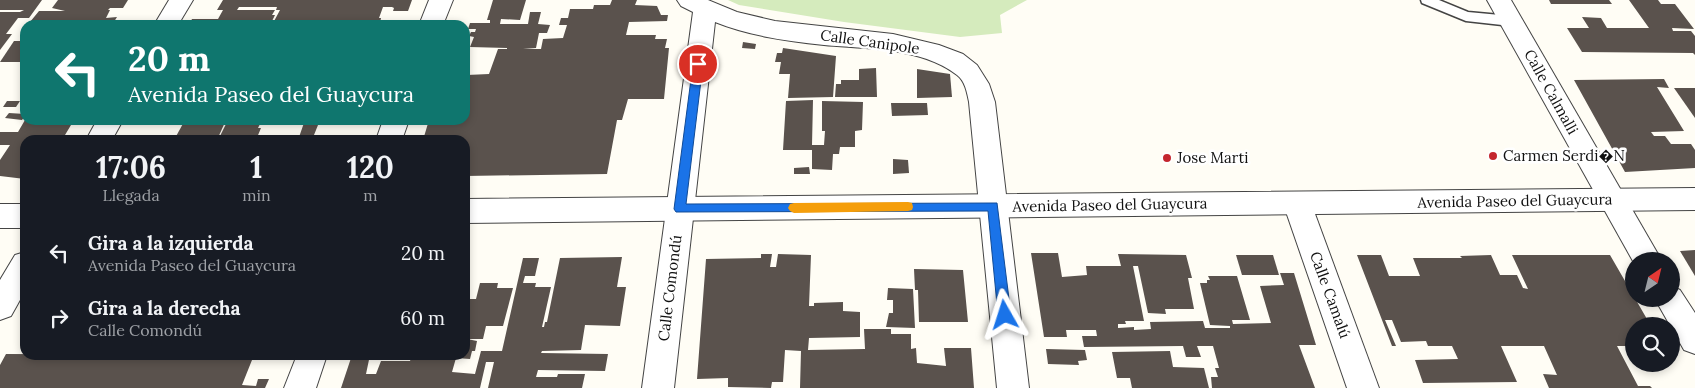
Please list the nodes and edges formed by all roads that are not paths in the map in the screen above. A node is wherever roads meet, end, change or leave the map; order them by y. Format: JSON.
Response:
{"nodes":[{"id":1,"x":181,"y":0,"type":"edge"},
{"id":2,"x":440,"y":0,"type":"edge"},
{"id":3,"x":1427,"y":0,"type":"edge"},
{"id":4,"x":697,"y":5,"type":"edge"},
{"id":5,"x":1505,"y":11,"type":"edge"},
{"id":6,"x":169,"y":20,"type":"edge"},
{"id":7,"x":433,"y":20,"type":"edge"},
{"id":8,"x":1695,"y":199,"type":"edge"},
{"id":9,"x":1611,"y":200,"type":"junction"},
{"id":10,"x":1297,"y":203,"type":"junction"},
{"id":11,"x":993,"y":206,"type":"junction"},
{"id":12,"x":680,"y":209,"type":"junction"},
{"id":13,"x":470,"y":211,"type":"edge"},
{"id":14,"x":0,"y":216,"type":"edge"},
{"id":15,"x":20,"y":216,"type":"edge"},
{"id":16,"x":1643,"y":252,"type":"edge"},
{"id":17,"x":20,"y":273,"type":"edge"},
{"id":18,"x":0,"y":307,"type":"edge"},
{"id":19,"x":1675,"y":308,"type":"edge"},
{"id":20,"x":1695,"y":340,"type":"edge"},
{"id":21,"x":310,"y":360,"type":"edge"},
{"id":22,"x":300,"y":388,"type":"edge"},
{"id":23,"x":658,"y":388,"type":"edge"},
{"id":24,"x":1012,"y":388,"type":"edge"},
{"id":25,"x":1363,"y":388,"type":"edge"}],
"edges":[{"from":1,"to":6,"type":"street"},
{"from":2,"to":7,"type":"street"},
{"from":3,"to":5,"type":"lane"},
{"from":4,"to":11,"type":"street","name":"Calle Canipole"},
{"from":4,"to":12,"type":"street","name":"Calle Comondú"},
{"from":5,"to":9,"type":"street","name":"Calle Calmalli"},
{"from":8,"to":9,"type":"street","name":"Avenida Paseo del Guaycura"},
{"from":9,"to":10,"type":"street","name":"Avenida Paseo del Guaycura"},
{"from":9,"to":16,"type":"street","name":"Calle Calmalli"},
{"from":10,"to":11,"type":"street","name":"Avenida Paseo del Guaycura"},
{"from":10,"to":25,"type":"street","name":"Calle Camalú"},
{"from":11,"to":12,"type":"street","name":"Avenida Paseo del Guaycura"},
{"from":11,"to":24,"type":"street","name":"Calle Canipole"},
{"from":12,"to":13,"type":"street","name":"Avenida Paseo del Guaycura"},
{"from":12,"to":23,"type":"street","name":"Calle Comondú"},
{"from":14,"to":15,"type":"street"},
{"from":17,"to":18,"type":"street"},
{"from":19,"to":20,"type":"street"},
{"from":21,"to":22,"type":"street"}]}
